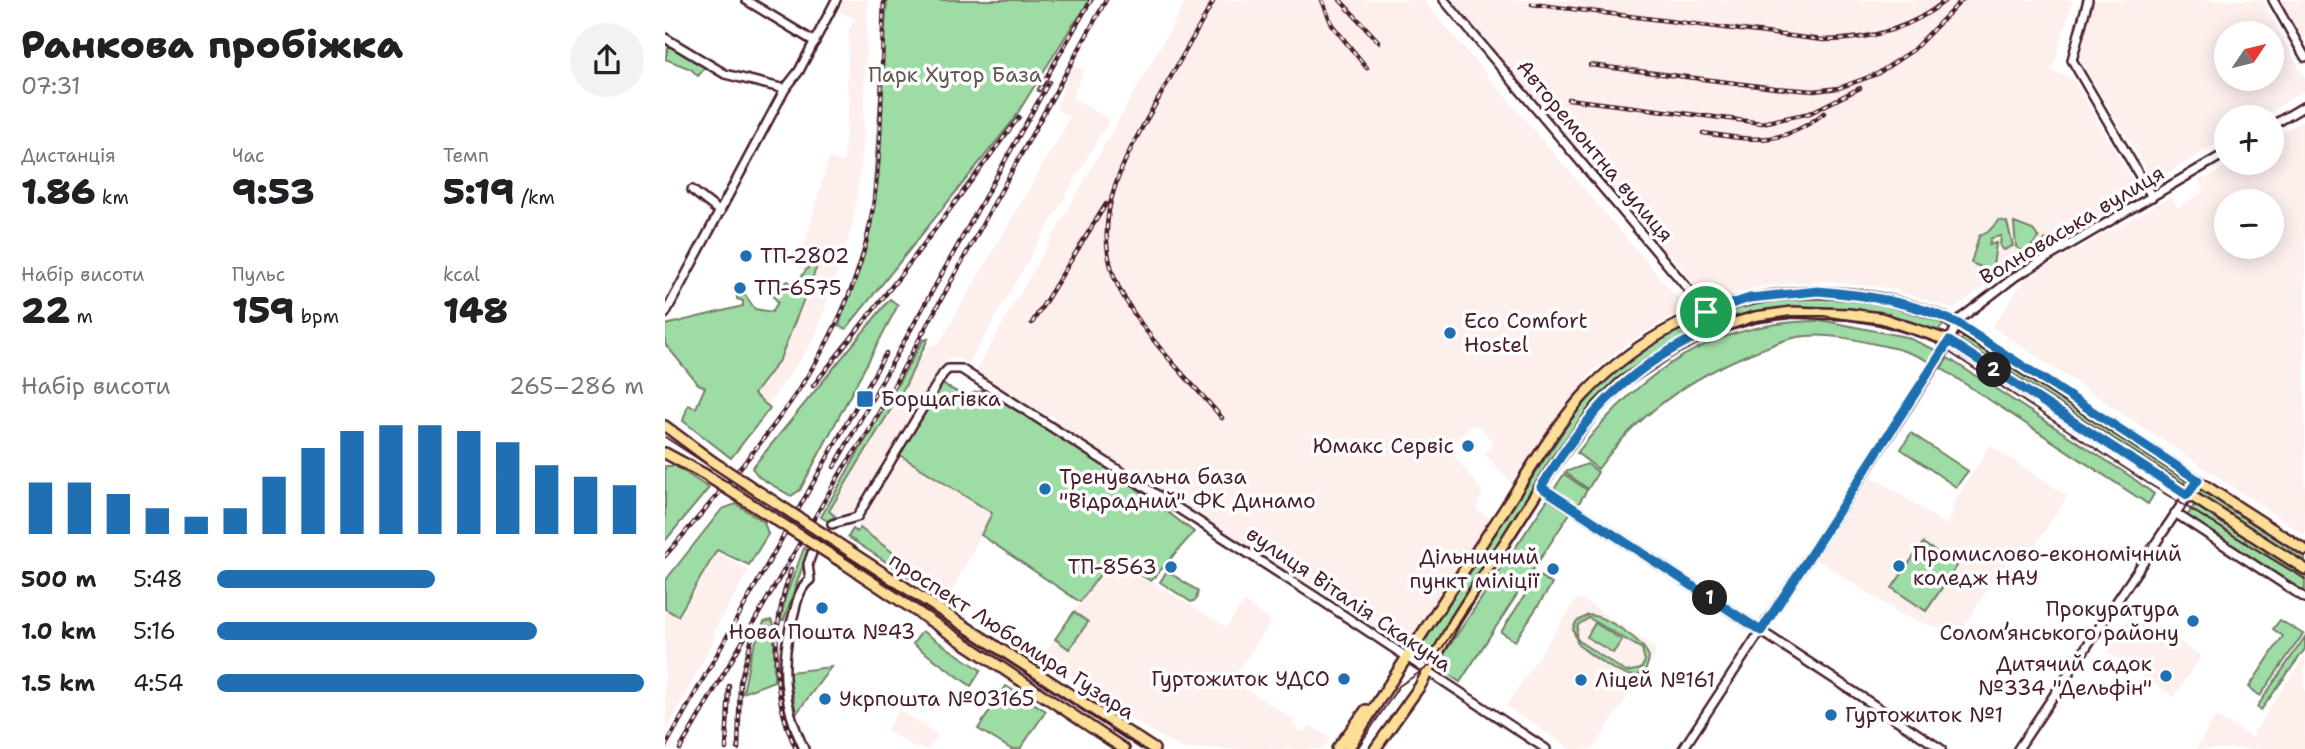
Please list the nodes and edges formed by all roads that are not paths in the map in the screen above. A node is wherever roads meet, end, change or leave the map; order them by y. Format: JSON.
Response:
{"nodes":[{"id":1,"x":746,"y":0,"type":"edge"},
{"id":2,"x":836,"y":0,"type":"edge"},
{"id":3,"x":1444,"y":0,"type":"edge"},
{"id":4,"x":2088,"y":0,"type":"edge"},
{"id":5,"x":2273,"y":0,"type":"edge"},
{"id":6,"x":665,"y":37,"type":"edge"},
{"id":7,"x":815,"y":42,"type":"junction"},
{"id":8,"x":2305,"y":57,"type":"edge"},
{"id":9,"x":785,"y":89,"type":"junction"},
{"id":10,"x":2305,"y":106,"type":"edge"},
{"id":11,"x":2284,"y":118,"type":"edge"},
{"id":12,"x":2214,"y":160,"type":"edge"},
{"id":13,"x":692,"y":190,"type":"dead end"},
{"id":14,"x":2152,"y":197,"type":"junction"},
{"id":15,"x":720,"y":212,"type":"junction"},
{"id":16,"x":1706,"y":312,"type":"junction"},
{"id":17,"x":665,"y":314,"type":"edge"},
{"id":18,"x":1957,"y":323,"type":"junction"},
{"id":19,"x":1714,"y":329,"type":"junction"},
{"id":20,"x":1949,"y":341,"type":"junction"},
{"id":21,"x":665,"y":426,"type":"edge"},
{"id":22,"x":665,"y":453,"type":"edge"},
{"id":23,"x":2198,"y":480,"type":"junction"},
{"id":24,"x":1541,"y":487,"type":"junction"},
{"id":25,"x":2187,"y":495,"type":"junction"},
{"id":26,"x":2175,"y":513,"type":"junction"},
{"id":27,"x":832,"y":524,"type":"tunnel mouth"},
{"id":28,"x":2305,"y":550,"type":"edge"},
{"id":29,"x":812,"y":553,"type":"tunnel mouth"},
{"id":30,"x":2305,"y":569,"type":"edge"},
{"id":31,"x":2305,"y":598,"type":"edge"},
{"id":32,"x":1761,"y":631,"type":"junction"},
{"id":33,"x":1406,"y":657,"type":"junction"},
{"id":34,"x":1427,"y":671,"type":"junction"},
{"id":35,"x":1390,"y":682,"type":"junction"},
{"id":36,"x":1406,"y":708,"type":"junction"},
{"id":37,"x":804,"y":749,"type":"edge"},
{"id":38,"x":1124,"y":749,"type":"edge"},
{"id":39,"x":1154,"y":749,"type":"edge"},
{"id":40,"x":1337,"y":749,"type":"edge"},
{"id":41,"x":1348,"y":749,"type":"edge"},
{"id":42,"x":1375,"y":749,"type":"edge"},
{"id":43,"x":1384,"y":749,"type":"edge"},
{"id":44,"x":1546,"y":749,"type":"edge"},
{"id":45,"x":1683,"y":749,"type":"edge"},
{"id":46,"x":1941,"y":749,"type":"edge"},
{"id":47,"x":2018,"y":749,"type":"edge"}],
"edges":[{"from":1,"to":7,"type":"street"},
{"from":2,"to":7,"type":"street"},
{"from":3,"to":16,"type":"street","name":"Авторемонтна вулиця"},
{"from":4,"to":14,"type":"street"},
{"from":5,"to":8,"type":"street"},
{"from":6,"to":9,"type":"street"},
{"from":7,"to":9,"type":"street"},
{"from":9,"to":15,"type":"street"},
{"from":10,"to":11,"type":"street"},
{"from":12,"to":14,"type":"street","name":"Волноваська вулиця"},
{"from":13,"to":15,"type":"street"},
{"from":14,"to":18,"type":"street","name":"Волноваська вулиця"},
{"from":15,"to":17,"type":"street"},
{"from":16,"to":18,"type":"main road"},
{"from":16,"to":19,"type":"street","name":"Авторемонтна вулиця"},
{"from":16,"to":33,"type":"main road"},
{"from":18,"to":20,"type":"street","name":"Волноваська вулиця"},
{"from":18,"to":23,"type":"main road"},
{"from":19,"to":20,"type":"main road"},
{"from":19,"to":24,"type":"main road"},
{"from":20,"to":25,"type":"main road"},
{"from":20,"to":32,"type":"street","name":"Волноваська вулиця"},
{"from":21,"to":39,"type":"main road","name":"проспект Любомира Гузара","bridge":true},
{"from":22,"to":38,"type":"main road","name":"проспект Любомира Гузара","bridge":true},
{"from":23,"to":25,"type":"street"},
{"from":23,"to":28,"type":"main road"},
{"from":24,"to":32,"type":"street"},
{"from":24,"to":34,"type":"main road"},
{"from":25,"to":26,"type":"street"},
{"from":25,"to":30,"type":"main road"},
{"from":26,"to":31,"type":"street"},
{"from":26,"to":47,"type":"street"},
{"from":27,"to":33,"type":"street","name":"вулиця Віталія Скакуна"},
{"from":29,"to":37,"type":"street"},
{"from":32,"to":45,"type":"street","name":"Волноваська вулиця"},
{"from":32,"to":46,"type":"street"},
{"from":33,"to":34,"type":"street","name":"вулиця Віталія Скакуна"},
{"from":33,"to":35,"type":"main road"},
{"from":34,"to":36,"type":"main road"},
{"from":34,"to":44,"type":"street","name":"вулиця Віталія Скакуна"},
{"from":35,"to":40,"type":"main road"},
{"from":35,"to":41,"type":"main road"},
{"from":36,"to":42,"type":"main road"},
{"from":36,"to":43,"type":"main road"}]}
